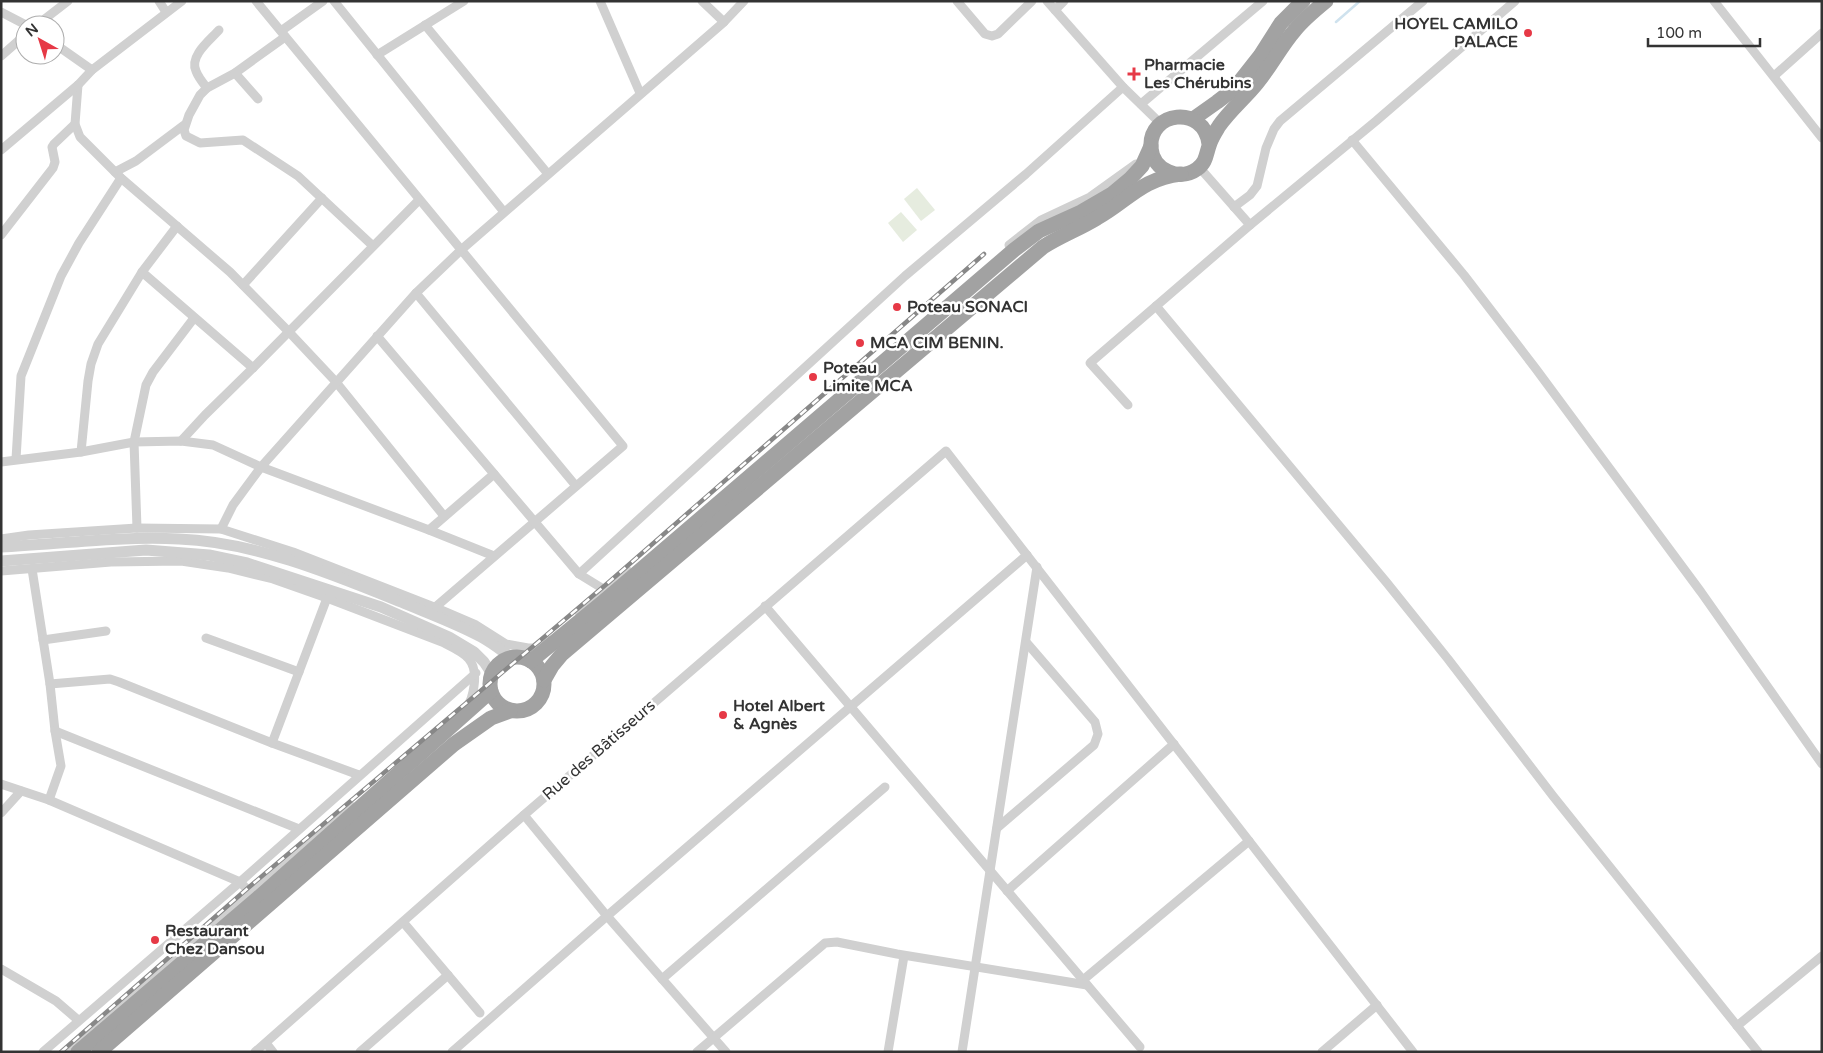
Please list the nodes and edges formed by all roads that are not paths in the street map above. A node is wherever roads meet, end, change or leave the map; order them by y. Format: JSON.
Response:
{"nodes":[{"id":1,"x":68,"y":1,"type":"edge"},
{"id":2,"x":159,"y":1,"type":"edge"},
{"id":3,"x":182,"y":1,"type":"edge"},
{"id":4,"x":256,"y":1,"type":"edge"},
{"id":5,"x":323,"y":1,"type":"edge"},
{"id":6,"x":334,"y":1,"type":"edge"},
{"id":7,"x":464,"y":1,"type":"edge"},
{"id":8,"x":600,"y":1,"type":"edge"},
{"id":9,"x":702,"y":1,"type":"edge"},
{"id":10,"x":744,"y":1,"type":"edge"},
{"id":11,"x":957,"y":1,"type":"edge"},
{"id":12,"x":1032,"y":1,"type":"edge"},
{"id":13,"x":1047,"y":1,"type":"edge"},
{"id":14,"x":1064,"y":1,"type":"edge"},
{"id":15,"x":1262,"y":1,"type":"edge"},
{"id":16,"x":1303,"y":1,"type":"edge"},
{"id":17,"x":1326,"y":1,"type":"edge"},
{"id":18,"x":1423,"y":1,"type":"edge"},
{"id":19,"x":1515,"y":1,"type":"edge"},
{"id":20,"x":1714,"y":1,"type":"edge"},
{"id":21,"x":1055,"y":10,"type":"junction"},
{"id":22,"x":1,"y":12,"type":"edge"},
{"id":23,"x":166,"y":12,"type":"junction"},
{"id":24,"x":50,"y":15,"type":"edge"},
{"id":25,"x":15,"y":19,"type":"edge"},
{"id":26,"x":724,"y":22,"type":"junction"},
{"id":27,"x":425,"y":25,"type":"junction"},
{"id":28,"x":219,"y":30,"type":"dead end"},
{"id":29,"x":1822,"y":33,"type":"edge"},
{"id":30,"x":283,"y":34,"type":"junction"},
{"id":31,"x":15,"y":44,"type":"edge"},
{"id":32,"x":65,"y":51,"type":"edge"},
{"id":33,"x":378,"y":55,"type":"junction"},
{"id":34,"x":1,"y":56,"type":"edge"},
{"id":35,"x":92,"y":70,"type":"junction"},
{"id":36,"x":235,"y":73,"type":"junction"},
{"id":37,"x":1774,"y":76,"type":"junction"},
{"id":38,"x":78,"y":85,"type":"junction"},
{"id":39,"x":1122,"y":87,"type":"junction"},
{"id":40,"x":207,"y":88,"type":"junction"},
{"id":41,"x":640,"y":93,"type":"junction"},
{"id":42,"x":258,"y":99,"type":"dead end"},
{"id":43,"x":1141,"y":104,"type":"junction"},
{"id":44,"x":1192,"y":119,"type":"junction"},
{"id":45,"x":75,"y":124,"type":"junction"},
{"id":46,"x":1161,"y":124,"type":"junction"},
{"id":47,"x":184,"y":125,"type":"junction"},
{"id":48,"x":1822,"y":138,"type":"edge"},
{"id":49,"x":1352,"y":140,"type":"junction"},
{"id":50,"x":1209,"y":144,"type":"junction"},
{"id":51,"x":1,"y":150,"type":"edge"},
{"id":52,"x":1149,"y":151,"type":"junction"},
{"id":53,"x":1199,"y":167,"type":"junction"},
{"id":54,"x":548,"y":174,"type":"junction"},
{"id":55,"x":1181,"y":174,"type":"junction"},
{"id":56,"x":118,"y":175,"type":"junction"},
{"id":57,"x":322,"y":198,"type":"junction"},
{"id":58,"x":419,"y":200,"type":"junction"},
{"id":59,"x":1234,"y":207,"type":"junction"},
{"id":60,"x":504,"y":212,"type":"junction"},
{"id":61,"x":1250,"y":225,"type":"junction"},
{"id":62,"x":177,"y":226,"type":"junction"},
{"id":63,"x":1,"y":235,"type":"edge"},
{"id":64,"x":373,"y":246,"type":"junction"},
{"id":65,"x":461,"y":250,"type":"junction"},
{"id":66,"x":142,"y":272,"type":"junction"},
{"id":67,"x":243,"y":285,"type":"junction"},
{"id":68,"x":416,"y":293,"type":"junction"},
{"id":69,"x":1156,"y":306,"type":"junction"},
{"id":70,"x":194,"y":318,"type":"junction"},
{"id":71,"x":289,"y":332,"type":"junction"},
{"id":72,"x":377,"y":336,"type":"junction"},
{"id":73,"x":253,"y":368,"type":"junction"},
{"id":74,"x":336,"y":382,"type":"junction"},
{"id":75,"x":1128,"y":405,"type":"dead end"},
{"id":76,"x":181,"y":441,"type":"junction"},
{"id":77,"x":134,"y":442,"type":"junction"},
{"id":78,"x":81,"y":452,"type":"junction"},
{"id":79,"x":16,"y":459,"type":"junction"},
{"id":80,"x":1,"y":462,"type":"edge"},
{"id":81,"x":261,"y":467,"type":"junction"},
{"id":82,"x":494,"y":474,"type":"junction"},
{"id":83,"x":576,"y":486,"type":"junction"},
{"id":84,"x":444,"y":516,"type":"junction"},
{"id":85,"x":534,"y":521,"type":"junction"},
{"id":86,"x":137,"y":528,"type":"junction"},
{"id":87,"x":221,"y":529,"type":"junction"},
{"id":88,"x":429,"y":530,"type":"junction"},
{"id":89,"x":1,"y":539,"type":"edge"},
{"id":90,"x":1,"y":548,"type":"edge"},
{"id":91,"x":1027,"y":555,"type":"junction"},
{"id":92,"x":494,"y":556,"type":"junction"},
{"id":93,"x":1,"y":561,"type":"edge"},
{"id":94,"x":1037,"y":568,"type":"junction"},
{"id":95,"x":32,"y":569,"type":"junction"},
{"id":96,"x":1,"y":571,"type":"edge"},
{"id":97,"x":579,"y":574,"type":"junction"},
{"id":98,"x":605,"y":590,"type":"junction"},
{"id":99,"x":328,"y":598,"type":"junction"},
{"id":100,"x":765,"y":606,"type":"junction"},
{"id":101,"x":432,"y":610,"type":"junction"},
{"id":102,"x":106,"y":631,"type":"dead end"},
{"id":103,"x":206,"y":638,"type":"dead end"},
{"id":104,"x":43,"y":640,"type":"junction"},
{"id":105,"x":1026,"y":642,"type":"junction"},
{"id":106,"x":512,"y":658,"type":"junction"},
{"id":107,"x":531,"y":661,"type":"junction"},
{"id":108,"x":299,"y":672,"type":"junction"},
{"id":109,"x":476,"y":673,"type":"junction"},
{"id":110,"x":492,"y":674,"type":"junction"},
{"id":111,"x":544,"y":680,"type":"junction"},
{"id":112,"x":50,"y":684,"type":"junction"},
{"id":113,"x":491,"y":691,"type":"junction"},
{"id":114,"x":851,"y":708,"type":"junction"},
{"id":115,"x":510,"y":711,"type":"junction"},
{"id":116,"x":55,"y":731,"type":"junction"},
{"id":117,"x":272,"y":743,"type":"junction"},
{"id":118,"x":1174,"y":744,"type":"junction"},
{"id":119,"x":1822,"y":764,"type":"edge"},
{"id":120,"x":359,"y":775,"type":"junction"},
{"id":121,"x":1,"y":784,"type":"edge"},
{"id":122,"x":885,"y":787,"type":"dead end"},
{"id":123,"x":21,"y":791,"type":"junction"},
{"id":124,"x":49,"y":800,"type":"junction"},
{"id":125,"x":1,"y":813,"type":"edge"},
{"id":126,"x":524,"y":815,"type":"junction"},
{"id":127,"x":997,"y":828,"type":"junction"},
{"id":128,"x":299,"y":829,"type":"junction"},
{"id":129,"x":1249,"y":840,"type":"junction"},
{"id":130,"x":989,"y":870,"type":"junction"},
{"id":131,"x":240,"y":882,"type":"junction"},
{"id":132,"x":1007,"y":891,"type":"junction"},
{"id":133,"x":254,"y":895,"type":"junction"},
{"id":134,"x":607,"y":916,"type":"junction"},
{"id":135,"x":403,"y":922,"type":"junction"},
{"id":136,"x":904,"y":956,"type":"junction"},
{"id":137,"x":1822,"y":956,"type":"edge"},
{"id":138,"x":976,"y":968,"type":"junction"},
{"id":139,"x":1,"y":969,"type":"edge"},
{"id":140,"x":448,"y":975,"type":"junction"},
{"id":141,"x":662,"y":979,"type":"junction"},
{"id":142,"x":1085,"y":983,"type":"junction"},
{"id":143,"x":1377,"y":1005,"type":"junction"},
{"id":144,"x":480,"y":1013,"type":"dead end"},
{"id":145,"x":78,"y":1020,"type":"junction"},
{"id":146,"x":1738,"y":1026,"type":"junction"},
{"id":147,"x":714,"y":1038,"type":"junction"},
{"id":148,"x":266,"y":1043,"type":"junction"},
{"id":149,"x":1140,"y":1047,"type":"dead end"},
{"id":150,"x":42,"y":1052,"type":"edge"},
{"id":151,"x":65,"y":1052,"type":"edge"},
{"id":152,"x":78,"y":1052,"type":"edge"},
{"id":153,"x":99,"y":1052,"type":"edge"},
{"id":154,"x":255,"y":1052,"type":"edge"},
{"id":155,"x":273,"y":1052,"type":"edge"},
{"id":156,"x":360,"y":1052,"type":"edge"},
{"id":157,"x":452,"y":1052,"type":"edge"},
{"id":158,"x":697,"y":1052,"type":"edge"},
{"id":159,"x":726,"y":1052,"type":"edge"},
{"id":160,"x":888,"y":1052,"type":"edge"},
{"id":161,"x":962,"y":1052,"type":"edge"},
{"id":162,"x":1322,"y":1052,"type":"edge"},
{"id":163,"x":1413,"y":1052,"type":"edge"},
{"id":164,"x":1758,"y":1052,"type":"edge"}],
"edges":[{"from":1,"to":24,"type":"street"},
{"from":2,"to":23,"type":"street"},
{"from":3,"to":23,"type":"street"},
{"from":4,"to":30,"type":"street"},
{"from":5,"to":30,"type":"street"},
{"from":6,"to":33,"type":"street"},
{"from":7,"to":27,"type":"street"},
{"from":8,"to":41,"type":"street"},
{"from":9,"to":26,"type":"street"},
{"from":10,"to":26,"type":"street"},
{"from":11,"to":12,"type":"street"},
{"from":13,"to":21,"type":"street"},
{"from":14,"to":21,"type":"street"},
{"from":15,"to":43,"type":"street"},
{"from":16,"to":44,"type":"highway"},
{"from":17,"to":50,"type":"highway"},
{"from":18,"to":59,"type":"street"},
{"from":19,"to":49,"type":"street"},
{"from":20,"to":37,"type":"street"},
{"from":21,"to":39,"type":"street"},
{"from":22,"to":25,"type":"street"},
{"from":23,"to":35,"type":"street"},
{"from":26,"to":41,"type":"street"},
{"from":27,"to":33,"type":"street"},
{"from":27,"to":54,"type":"street"},
{"from":28,"to":40,"type":"street"},
{"from":29,"to":37,"type":"street"},
{"from":30,"to":36,"type":"street"},
{"from":30,"to":58,"type":"street"},
{"from":31,"to":34,"type":"street"},
{"from":32,"to":35,"type":"street"},
{"from":33,"to":60,"type":"street"},
{"from":35,"to":38,"type":"street"},
{"from":36,"to":40,"type":"street"},
{"from":36,"to":42,"type":"street"},
{"from":37,"to":48,"type":"street"},
{"from":38,"to":45,"type":"street"},
{"from":38,"to":51,"type":"street"},
{"from":39,"to":43,"type":"street"},
{"from":39,"to":97,"type":"street"},
{"from":40,"to":47,"type":"street"},
{"from":41,"to":54,"type":"street"},
{"from":43,"to":46,"type":"street"},
{"from":44,"to":46,"type":"highway"},
{"from":44,"to":50,"type":"highway"},
{"from":45,"to":56,"type":"street"},
{"from":45,"to":63,"type":"street"},
{"from":46,"to":52,"type":"highway"},
{"from":47,"to":56,"type":"street"},
{"from":47,"to":57,"type":"street"},
{"from":49,"to":61,"type":"street"},
{"from":49,"to":119,"type":"street"},
{"from":50,"to":53,"type":"highway"},
{"from":52,"to":55,"type":"highway"},
{"from":52,"to":98,"type":"street"},
{"from":52,"to":107,"type":"highway"},
{"from":53,"to":55,"type":"highway"},
{"from":53,"to":59,"type":"street"},
{"from":54,"to":60,"type":"street"},
{"from":55,"to":111,"type":"highway"},
{"from":56,"to":62,"type":"street"},
{"from":56,"to":79,"type":"street"},
{"from":57,"to":64,"type":"street"},
{"from":57,"to":67,"type":"street"},
{"from":58,"to":64,"type":"street"},
{"from":58,"to":65,"type":"street"},
{"from":59,"to":61,"type":"street"},
{"from":60,"to":65,"type":"street"},
{"from":61,"to":69,"type":"street"},
{"from":62,"to":66,"type":"street"},
{"from":62,"to":67,"type":"street"},
{"from":64,"to":71,"type":"street"},
{"from":65,"to":68,"type":"street"},
{"from":65,"to":83,"type":"street"},
{"from":66,"to":70,"type":"street"},
{"from":66,"to":78,"type":"street"},
{"from":67,"to":71,"type":"street"},
{"from":68,"to":72,"type":"street"},
{"from":68,"to":83,"type":"street"},
{"from":69,"to":75,"type":"street"},
{"from":69,"to":146,"type":"street"},
{"from":70,"to":73,"type":"street"},
{"from":70,"to":77,"type":"street"},
{"from":71,"to":73,"type":"street"},
{"from":71,"to":74,"type":"street"},
{"from":72,"to":74,"type":"street"},
{"from":72,"to":82,"type":"street"},
{"from":73,"to":76,"type":"street"},
{"from":74,"to":81,"type":"street"},
{"from":74,"to":84,"type":"street"},
{"from":76,"to":77,"type":"street"},
{"from":76,"to":81,"type":"street"},
{"from":77,"to":78,"type":"street"},
{"from":77,"to":86,"type":"street"},
{"from":78,"to":79,"type":"street"},
{"from":79,"to":80,"type":"street"},
{"from":81,"to":87,"type":"street"},
{"from":81,"to":88,"type":"street"},
{"from":82,"to":84,"type":"street"},
{"from":82,"to":85,"type":"street"},
{"from":83,"to":85,"type":"street"},
{"from":84,"to":88,"type":"street"},
{"from":85,"to":92,"type":"street"},
{"from":85,"to":97,"type":"street"},
{"from":86,"to":87,"type":"street"},
{"from":86,"to":89,"type":"street"},
{"from":87,"to":101,"type":"street"},
{"from":88,"to":92,"type":"street"},
{"from":90,"to":101,"type":"street"},
{"from":91,"to":94,"type":"street"},
{"from":91,"to":100,"type":"street","name":"Rue des Bâtisseurs"},
{"from":91,"to":114,"type":"street"},
{"from":92,"to":101,"type":"street"},
{"from":93,"to":110,"type":"street"},
{"from":94,"to":105,"type":"street"},
{"from":94,"to":118,"type":"street"},
{"from":95,"to":96,"type":"street"},
{"from":95,"to":99,"type":"street"},
{"from":95,"to":104,"type":"street"},
{"from":97,"to":98,"type":"street"},
{"from":98,"to":101,"type":"street"},
{"from":99,"to":108,"type":"street"},
{"from":99,"to":109,"type":"street"},
{"from":100,"to":114,"type":"street"},
{"from":100,"to":126,"type":"street","name":"Rue des Bâtisseurs"},
{"from":101,"to":106,"type":"street"},
{"from":102,"to":104,"type":"street"},
{"from":103,"to":108,"type":"street"},
{"from":104,"to":112,"type":"street"},
{"from":105,"to":127,"type":"street"},
{"from":105,"to":127,"type":"street"},
{"from":106,"to":107,"type":"highway"},
{"from":106,"to":110,"type":"highway"},
{"from":107,"to":111,"type":"highway"},
{"from":108,"to":117,"type":"street"},
{"from":109,"to":120,"type":"street"},
{"from":109,"to":133,"type":"street"},
{"from":110,"to":113,"type":"highway"},
{"from":111,"to":115,"type":"highway"},
{"from":112,"to":116,"type":"street"},
{"from":112,"to":117,"type":"street"},
{"from":113,"to":115,"type":"highway"},
{"from":113,"to":133,"type":"highway"},
{"from":114,"to":130,"type":"street"},
{"from":114,"to":134,"type":"street"},
{"from":115,"to":153,"type":"highway"},
{"from":116,"to":124,"type":"street"},
{"from":116,"to":128,"type":"street"},
{"from":117,"to":120,"type":"street"},
{"from":118,"to":129,"type":"street"},
{"from":118,"to":132,"type":"street"},
{"from":120,"to":128,"type":"street"},
{"from":121,"to":123,"type":"street"},
{"from":122,"to":141,"type":"street"},
{"from":123,"to":124,"type":"street"},
{"from":123,"to":125,"type":"street"},
{"from":124,"to":131,"type":"street"},
{"from":126,"to":134,"type":"street"},
{"from":126,"to":135,"type":"street","name":"Rue des Bâtisseurs"},
{"from":127,"to":130,"type":"street"},
{"from":128,"to":131,"type":"street"},
{"from":129,"to":142,"type":"street"},
{"from":129,"to":143,"type":"street"},
{"from":130,"to":132,"type":"street"},
{"from":130,"to":138,"type":"street"},
{"from":131,"to":133,"type":"street"},
{"from":131,"to":145,"type":"street"},
{"from":132,"to":142,"type":"street"},
{"from":133,"to":151,"type":"street"},
{"from":133,"to":152,"type":"highway"},
{"from":134,"to":141,"type":"street"},
{"from":134,"to":157,"type":"street"},
{"from":135,"to":140,"type":"street"},
{"from":135,"to":148,"type":"street","name":"Rue des Bâtisseurs"},
{"from":136,"to":138,"type":"street"},
{"from":136,"to":147,"type":"street"},
{"from":136,"to":160,"type":"street"},
{"from":137,"to":146,"type":"street"},
{"from":138,"to":142,"type":"street"},
{"from":138,"to":161,"type":"street"},
{"from":139,"to":145,"type":"street"},
{"from":140,"to":144,"type":"street"},
{"from":140,"to":156,"type":"street"},
{"from":141,"to":147,"type":"street"},
{"from":142,"to":149,"type":"street"},
{"from":143,"to":162,"type":"street"},
{"from":143,"to":163,"type":"street"},
{"from":145,"to":150,"type":"street"},
{"from":146,"to":164,"type":"street"},
{"from":147,"to":158,"type":"street"},
{"from":147,"to":159,"type":"street"},
{"from":148,"to":154,"type":"street","name":"Rue des Bâtisseurs"},
{"from":148,"to":155,"type":"street"}]}
